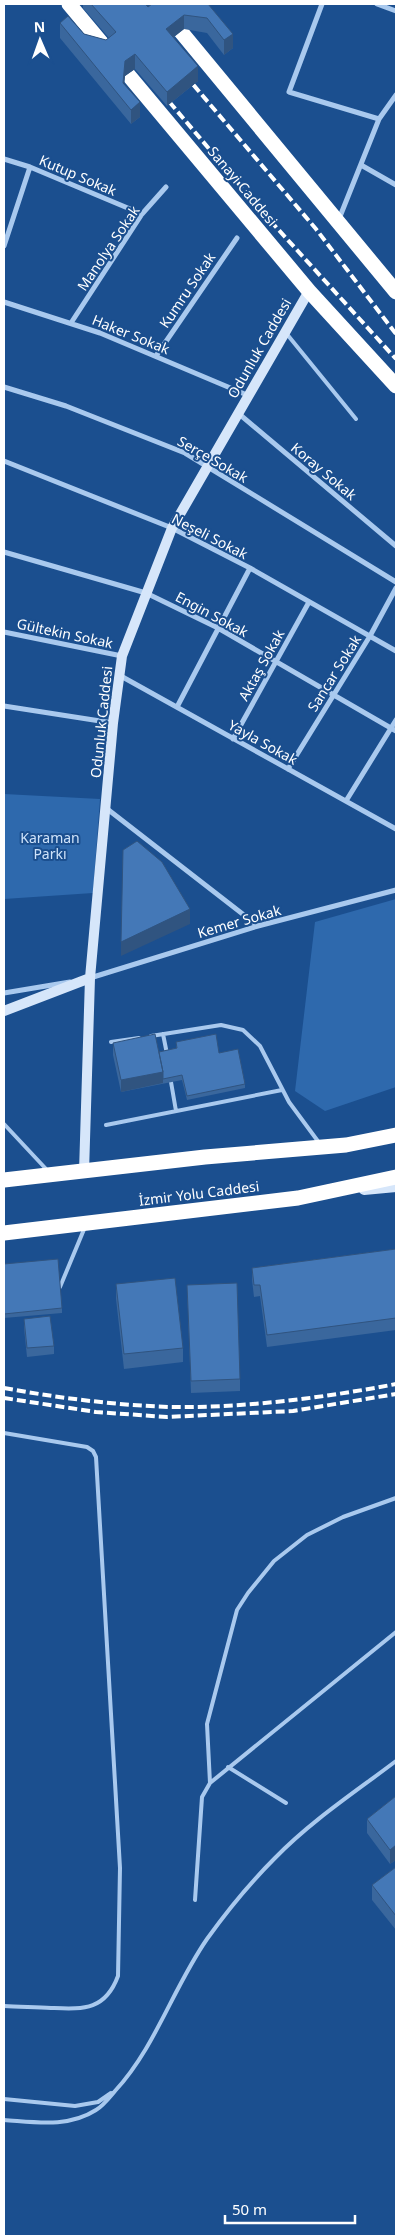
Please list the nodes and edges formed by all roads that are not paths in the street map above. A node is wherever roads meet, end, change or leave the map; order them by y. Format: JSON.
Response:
{"nodes":[{"id":1,"x":69,"y":4,"type":"edge"},
{"id":2,"x":158,"y":4,"type":"edge"},
{"id":3,"x":322,"y":4,"type":"edge"},
{"id":4,"x":376,"y":4,"type":"edge"},
{"id":5,"x":396,"y":11,"type":"edge"},
{"id":6,"x":396,"y":94,"type":"edge"},
{"id":7,"x":379,"y":119,"type":"junction"},
{"id":8,"x":4,"y":159,"type":"edge"},
{"id":9,"x":361,"y":165,"type":"junction"},
{"id":10,"x":30,"y":167,"type":"junction"},
{"id":11,"x":396,"y":185,"type":"edge"},
{"id":12,"x":166,"y":187,"type":"dead end"},
{"id":13,"x":142,"y":214,"type":"junction"},
{"id":14,"x":338,"y":222,"type":"junction"},
{"id":15,"x":237,"y":238,"type":"dead end"},
{"id":16,"x":4,"y":246,"type":"edge"},
{"id":17,"x":309,"y":291,"type":"junction"},
{"id":18,"x":396,"y":292,"type":"edge"},
{"id":19,"x":4,"y":302,"type":"edge"},
{"id":20,"x":71,"y":323,"type":"junction"},
{"id":21,"x":284,"y":331,"type":"junction"},
{"id":22,"x":156,"y":356,"type":"junction"},
{"id":23,"x":396,"y":386,"type":"edge"},
{"id":24,"x":4,"y":387,"type":"edge"},
{"id":25,"x":247,"y":396,"type":"junction"},
{"id":26,"x":238,"y":412,"type":"junction"},
{"id":27,"x":356,"y":418,"type":"dead end"},
{"id":28,"x":4,"y":461,"type":"edge"},
{"id":29,"x":206,"y":466,"type":"junction"},
{"id":30,"x":172,"y":528,"type":"junction"},
{"id":31,"x":396,"y":546,"type":"edge"},
{"id":32,"x":4,"y":552,"type":"edge"},
{"id":33,"x":250,"y":568,"type":"junction"},
{"id":34,"x":396,"y":582,"type":"edge"},
{"id":35,"x":396,"y":588,"type":"edge"},
{"id":36,"x":146,"y":593,"type":"junction"},
{"id":37,"x":309,"y":602,"type":"junction"},
{"id":38,"x":218,"y":628,"type":"junction"},
{"id":39,"x":4,"y":632,"type":"edge"},
{"id":40,"x":370,"y":636,"type":"junction"},
{"id":41,"x":396,"y":651,"type":"edge"},
{"id":42,"x":122,"y":656,"type":"junction"},
{"id":43,"x":276,"y":662,"type":"junction"},
{"id":44,"x":118,"y":674,"type":"junction"},
{"id":45,"x":333,"y":696,"type":"junction"},
{"id":46,"x":4,"y":706,"type":"edge"},
{"id":47,"x":177,"y":707,"type":"junction"},
{"id":48,"x":396,"y":720,"type":"edge"},
{"id":49,"x":113,"y":723,"type":"junction"},
{"id":50,"x":394,"y":729,"type":"edge"},
{"id":51,"x":233,"y":739,"type":"junction"},
{"id":52,"x":288,"y":769,"type":"junction"},
{"id":53,"x":346,"y":801,"type":"junction"},
{"id":54,"x":106,"y":808,"type":"junction"},
{"id":55,"x":396,"y":829,"type":"edge"},
{"id":56,"x":396,"y":890,"type":"edge"},
{"id":57,"x":258,"y":926,"type":"junction"},
{"id":58,"x":90,"y":978,"type":"junction"},
{"id":59,"x":4,"y":993,"type":"edge"},
{"id":60,"x":4,"y":1011,"type":"edge"},
{"id":61,"x":163,"y":1034,"type":"junction"},
{"id":62,"x":112,"y":1042,"type":"edge"},
{"id":63,"x":167,"y":1054,"type":"edge"},
{"id":64,"x":171,"y":1082,"type":"edge"},
{"id":65,"x":282,"y":1090,"type":"junction"},
{"id":66,"x":176,"y":1111,"type":"junction"},
{"id":67,"x":4,"y":1124,"type":"edge"},
{"id":68,"x":106,"y":1125,"type":"dead end"},
{"id":69,"x":396,"y":1131,"type":"edge"},
{"id":70,"x":396,"y":1135,"type":"edge"},
{"id":71,"x":376,"y":1139,"type":"junction"},
{"id":72,"x":322,"y":1147,"type":"junction"},
{"id":73,"x":84,"y":1172,"type":"junction"},
{"id":74,"x":52,"y":1175,"type":"junction"},
{"id":75,"x":396,"y":1177,"type":"edge"},
{"id":76,"x":4,"y":1180,"type":"edge"},
{"id":77,"x":396,"y":1187,"type":"edge"},
{"id":78,"x":298,"y":1198,"type":"junction"},
{"id":79,"x":87,"y":1222,"type":"junction"},
{"id":80,"x":4,"y":1233,"type":"edge"},
{"id":81,"x":60,"y":1287,"type":"edge"},
{"id":82,"x":4,"y":1433,"type":"edge"},
{"id":83,"x":396,"y":1498,"type":"edge"},
{"id":84,"x":396,"y":1632,"type":"edge"},
{"id":85,"x":396,"y":1761,"type":"edge"},
{"id":86,"x":228,"y":1767,"type":"junction"},
{"id":87,"x":210,"y":1783,"type":"junction"},
{"id":88,"x":286,"y":1802,"type":"dead end"},
{"id":89,"x":195,"y":1900,"type":"dead end"},
{"id":90,"x":4,"y":2006,"type":"edge"},
{"id":91,"x":117,"y":2089,"type":"junction"},
{"id":92,"x":4,"y":2099,"type":"edge"},
{"id":93,"x":4,"y":2120,"type":"edge"}],
"edges":[{"from":1,"to":17,"type":"highway","name":"Sanayi Caddesi"},
{"from":2,"to":14,"type":"highway"},
{"from":3,"to":7,"type":"street"},
{"from":4,"to":5,"type":"street"},
{"from":6,"to":7,"type":"street"},
{"from":7,"to":9,"type":"street"},
{"from":8,"to":10,"type":"street","name":"Kutup Sokak"},
{"from":9,"to":11,"type":"street"},
{"from":9,"to":14,"type":"street"},
{"from":10,"to":13,"type":"street","name":"Kutup Sokak"},
{"from":10,"to":16,"type":"street"},
{"from":12,"to":13,"type":"street","name":"Manolya Sokak"},
{"from":13,"to":20,"type":"street","name":"Manolya Sokak"},
{"from":14,"to":18,"type":"highway"},
{"from":15,"to":22,"type":"street","name":"Kumru Sokak"},
{"from":17,"to":21,"type":"street","name":"Odunluk Caddesi"},
{"from":17,"to":23,"type":"highway","name":"Sanayi Caddesi"},
{"from":19,"to":20,"type":"street","name":"Haker Sokak"},
{"from":20,"to":22,"type":"street","name":"Haker Sokak"},
{"from":21,"to":25,"type":"street","name":"Odunluk Caddesi"},
{"from":21,"to":27,"type":"lane"},
{"from":22,"to":25,"type":"street","name":"Haker Sokak"},
{"from":24,"to":29,"type":"street","name":"Serçe Sokak"},
{"from":25,"to":26,"type":"street","name":"Odunluk Caddesi"},
{"from":26,"to":29,"type":"street","name":"Odunluk Caddesi"},
{"from":26,"to":31,"type":"street","name":"Koray Sokak"},
{"from":28,"to":30,"type":"street","name":"Neşeli Sokak"},
{"from":29,"to":30,"type":"street","name":"Odunluk Caddesi"},
{"from":29,"to":34,"type":"street","name":"Serçe Sokak"},
{"from":30,"to":33,"type":"street","name":"Neşeli Sokak"},
{"from":30,"to":36,"type":"street","name":"Odunluk Caddesi"},
{"from":32,"to":36,"type":"street","name":"Engin Sokak"},
{"from":33,"to":37,"type":"street","name":"Neşeli Sokak"},
{"from":33,"to":38,"type":"street"},
{"from":35,"to":40,"type":"street","name":"Sancar Sokak"},
{"from":36,"to":38,"type":"street","name":"Engin Sokak"},
{"from":36,"to":42,"type":"street","name":"Odunluk Caddesi"},
{"from":37,"to":40,"type":"street","name":"Neşeli Sokak"},
{"from":37,"to":43,"type":"street","name":"Aktaş Sokak"},
{"from":38,"to":43,"type":"street","name":"Engin Sokak"},
{"from":38,"to":47,"type":"street"},
{"from":39,"to":42,"type":"street","name":"Gültekin Sokak"},
{"from":40,"to":41,"type":"street","name":"Neşeli Sokak"},
{"from":40,"to":45,"type":"street","name":"Sancar Sokak"},
{"from":42,"to":44,"type":"street","name":"Odunluk Caddesi"},
{"from":43,"to":45,"type":"street","name":"Engin Sokak"},
{"from":43,"to":51,"type":"street","name":"Aktaş Sokak"},
{"from":44,"to":47,"type":"street","name":"Yayla Sokak"},
{"from":44,"to":49,"type":"street","name":"Odunluk Caddesi"},
{"from":45,"to":50,"type":"street","name":"Engin Sokak"},
{"from":45,"to":52,"type":"street","name":"Sancar Sokak"},
{"from":46,"to":49,"type":"street"},
{"from":47,"to":51,"type":"street","name":"Yayla Sokak"},
{"from":48,"to":50,"type":"street"},
{"from":49,"to":54,"type":"street","name":"Odunluk Caddesi"},
{"from":50,"to":53,"type":"street"},
{"from":51,"to":52,"type":"street","name":"Yayla Sokak"},
{"from":52,"to":53,"type":"street","name":"Yayla Sokak"},
{"from":53,"to":55,"type":"street","name":"Yayla Sokak"},
{"from":54,"to":57,"type":"street"},
{"from":54,"to":58,"type":"street","name":"Odunluk Caddesi"},
{"from":56,"to":57,"type":"street","name":"Kemer Sokak"},
{"from":57,"to":58,"type":"street","name":"Kemer Sokak"},
{"from":58,"to":59,"type":"street","name":"Kemer Sokak"},
{"from":58,"to":60,"type":"street"},
{"from":58,"to":73,"type":"street","name":"Odunluk Caddesi"},
{"from":61,"to":62,"type":"lane"},
{"from":61,"to":63,"type":"lane"},
{"from":61,"to":65,"type":"lane"},
{"from":64,"to":66,"type":"lane"},
{"from":65,"to":66,"type":"lane"},
{"from":65,"to":72,"type":"lane"},
{"from":66,"to":68,"type":"lane"},
{"from":67,"to":74,"type":"lane"},
{"from":69,"to":71,"type":"highway"},
{"from":70,"to":71,"type":"highway"},
{"from":71,"to":72,"type":"highway"},
{"from":72,"to":73,"type":"highway"},
{"from":73,"to":74,"type":"highway"},
{"from":74,"to":76,"type":"highway"},
{"from":75,"to":78,"type":"highway","name":"İzmir Yolu Caddesi"},
{"from":77,"to":78,"type":"street"},
{"from":78,"to":79,"type":"highway","name":"İzmir Yolu Caddesi"},
{"from":79,"to":80,"type":"highway","name":"İzmir Yolu Caddesi"},
{"from":79,"to":81,"type":"lane"},
{"from":82,"to":90,"type":"lane"},
{"from":83,"to":87,"type":"lane"},
{"from":84,"to":86,"type":"lane"},
{"from":85,"to":91,"type":"lane"},
{"from":86,"to":87,"type":"lane"},
{"from":86,"to":88,"type":"lane"},
{"from":87,"to":89,"type":"lane"},
{"from":91,"to":92,"type":"lane"},
{"from":91,"to":93,"type":"lane"}]}
